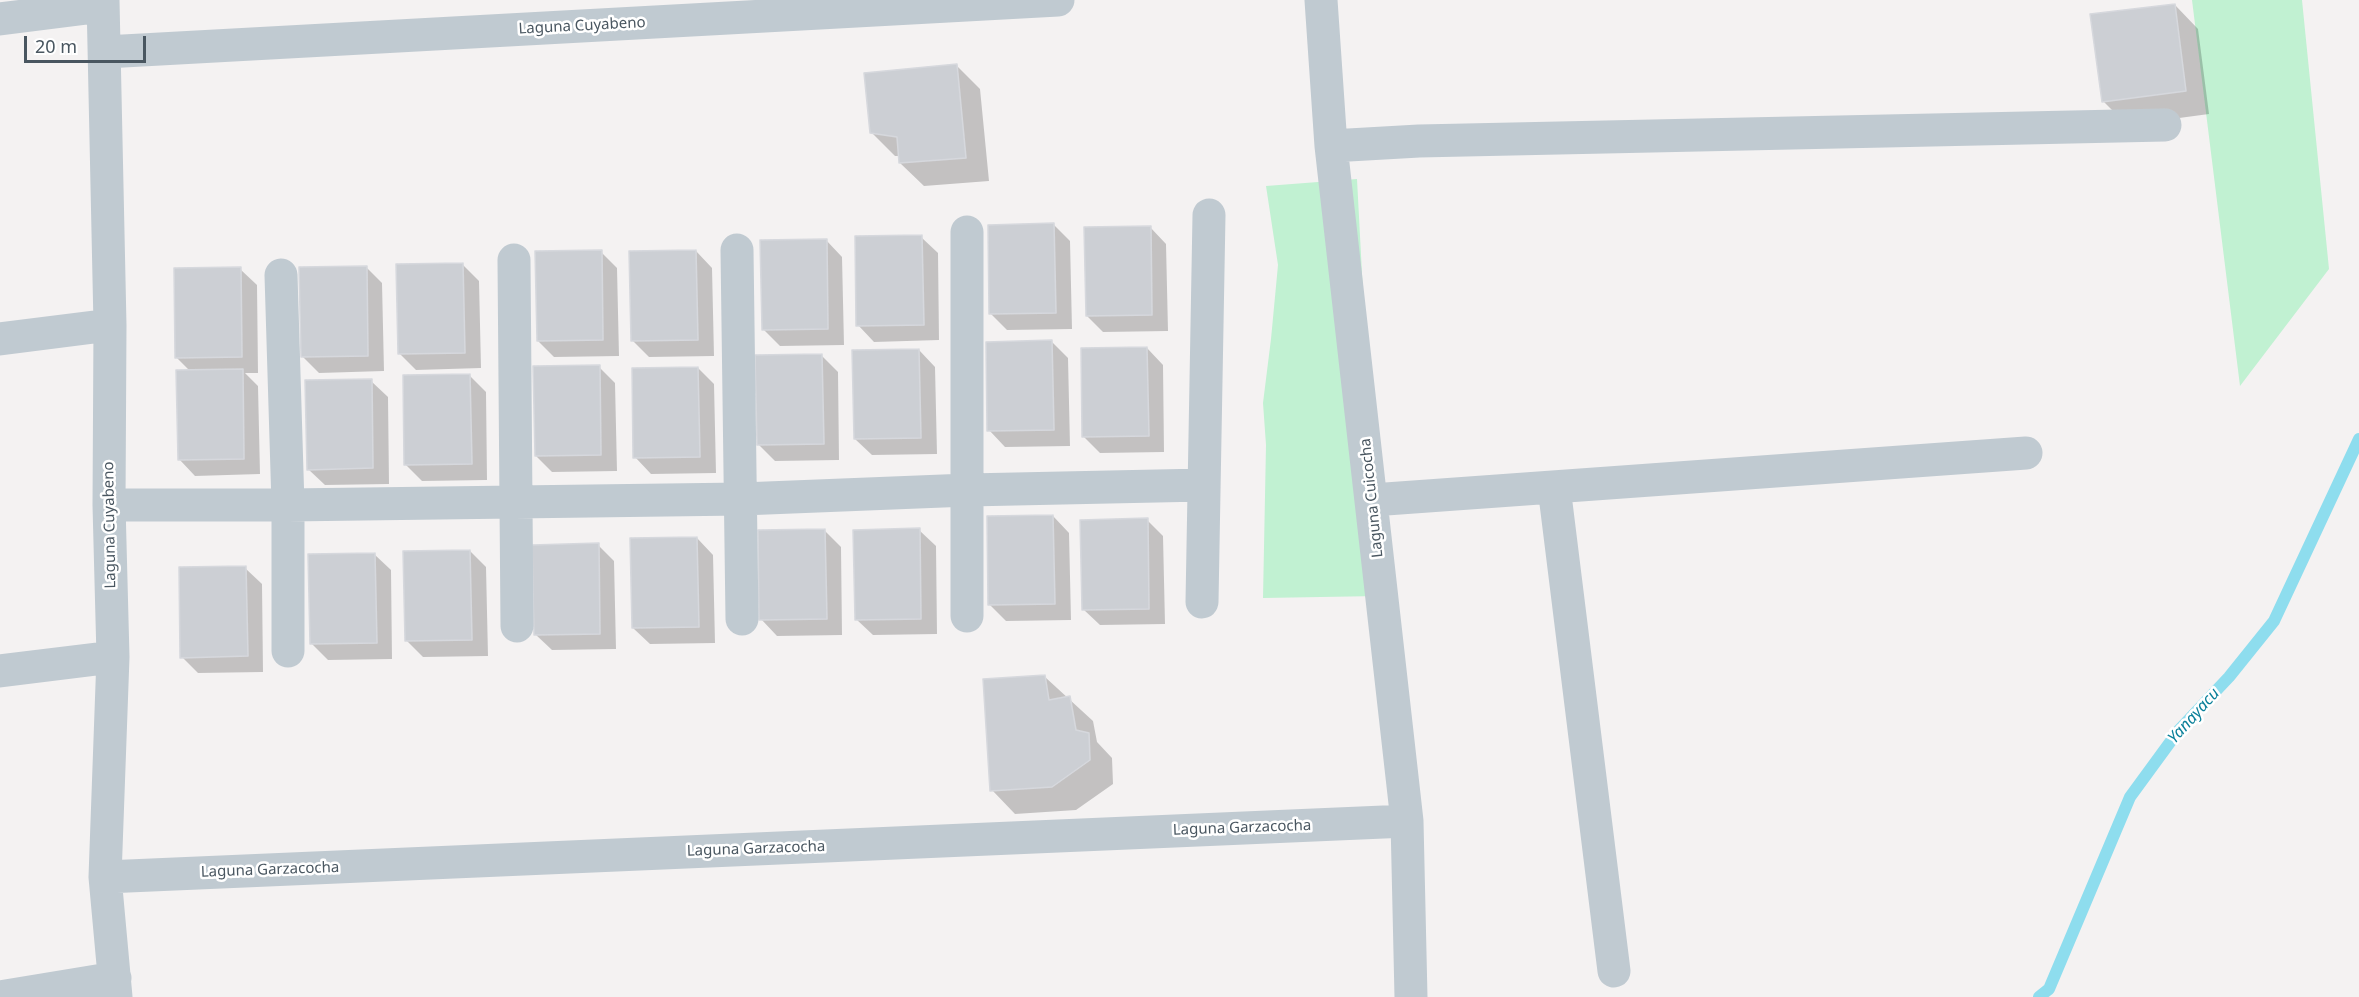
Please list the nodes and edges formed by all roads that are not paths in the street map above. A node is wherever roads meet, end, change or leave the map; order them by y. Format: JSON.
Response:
{"nodes":[{"id":1,"x":1058,"y":0,"type":"edge"},
{"id":2,"x":1321,"y":0,"type":"edge"},
{"id":3,"x":103,"y":3,"type":"edge"},
{"id":4,"x":0,"y":19,"type":"edge"},
{"id":5,"x":105,"y":52,"type":"junction"},
{"id":6,"x":2165,"y":125,"type":"dead end"},
{"id":7,"x":1331,"y":146,"type":"junction"},
{"id":8,"x":1209,"y":215,"type":"dead end"},
{"id":9,"x":967,"y":232,"type":"dead end"},
{"id":10,"x":737,"y":250,"type":"dead end"},
{"id":11,"x":514,"y":260,"type":"dead end"},
{"id":12,"x":281,"y":275,"type":"dead end"},
{"id":13,"x":110,"y":325,"type":"junction"},
{"id":14,"x":0,"y":339,"type":"edge"},
{"id":15,"x":2026,"y":453,"type":"dead end"},
{"id":16,"x":1204,"y":485,"type":"junction"},
{"id":17,"x":1554,"y":487,"type":"junction"},
{"id":18,"x":968,"y":490,"type":"junction"},
{"id":19,"x":742,"y":499,"type":"junction"},
{"id":20,"x":1372,"y":500,"type":"junction"},
{"id":21,"x":517,"y":501,"type":"junction"},
{"id":22,"x":109,"y":505,"type":"junction"},
{"id":23,"x":288,"y":505,"type":"junction"},
{"id":24,"x":1202,"y":602,"type":"dead end"},
{"id":25,"x":967,"y":616,"type":"dead end"},
{"id":26,"x":742,"y":619,"type":"dead end"},
{"id":27,"x":517,"y":626,"type":"dead end"},
{"id":28,"x":288,"y":651,"type":"dead end"},
{"id":29,"x":112,"y":657,"type":"junction"},
{"id":30,"x":0,"y":671,"type":"edge"},
{"id":31,"x":1407,"y":821,"type":"junction"},
{"id":32,"x":105,"y":877,"type":"junction"},
{"id":33,"x":1614,"y":971,"type":"dead end"},
{"id":34,"x":116,"y":988,"type":"edge"},
{"id":35,"x":0,"y":997,"type":"edge"},
{"id":36,"x":1411,"y":997,"type":"edge"}],
"edges":[{"from":1,"to":5,"type":"street","name":"Laguna Cuyabeno"},
{"from":2,"to":7,"type":"street","name":"Laguna Cuicocha"},
{"from":3,"to":4,"type":"street","name":"Laguna Cuyabeno"},
{"from":3,"to":5,"type":"street","name":"Laguna Cuyabeno"},
{"from":5,"to":13,"type":"street","name":"Laguna Cuyabeno"},
{"from":6,"to":7,"type":"street"},
{"from":7,"to":20,"type":"street","name":"Laguna Cuicocha"},
{"from":8,"to":16,"type":"street"},
{"from":9,"to":18,"type":"street"},
{"from":10,"to":19,"type":"street"},
{"from":11,"to":21,"type":"street"},
{"from":12,"to":23,"type":"street"},
{"from":13,"to":14,"type":"street"},
{"from":13,"to":22,"type":"street","name":"Laguna Cuyabeno"},
{"from":15,"to":17,"type":"street"},
{"from":16,"to":18,"type":"street"},
{"from":16,"to":24,"type":"street"},
{"from":17,"to":20,"type":"street"},
{"from":17,"to":33,"type":"street"},
{"from":18,"to":19,"type":"street"},
{"from":18,"to":25,"type":"street"},
{"from":19,"to":21,"type":"street"},
{"from":19,"to":26,"type":"street"},
{"from":20,"to":31,"type":"street","name":"Laguna Cuicocha"},
{"from":21,"to":23,"type":"street"},
{"from":21,"to":27,"type":"street"},
{"from":22,"to":23,"type":"street"},
{"from":22,"to":29,"type":"street","name":"Laguna Cuyabeno"},
{"from":23,"to":28,"type":"street"},
{"from":29,"to":30,"type":"street"},
{"from":29,"to":32,"type":"street","name":"Laguna Cuyabeno"},
{"from":31,"to":32,"type":"street","name":"Laguna Garzacocha"},
{"from":31,"to":36,"type":"street","name":"Laguna Cuicocha"},
{"from":32,"to":34,"type":"street","name":"Laguna Cuyabeno"},
{"from":34,"to":35,"type":"street"}]}
